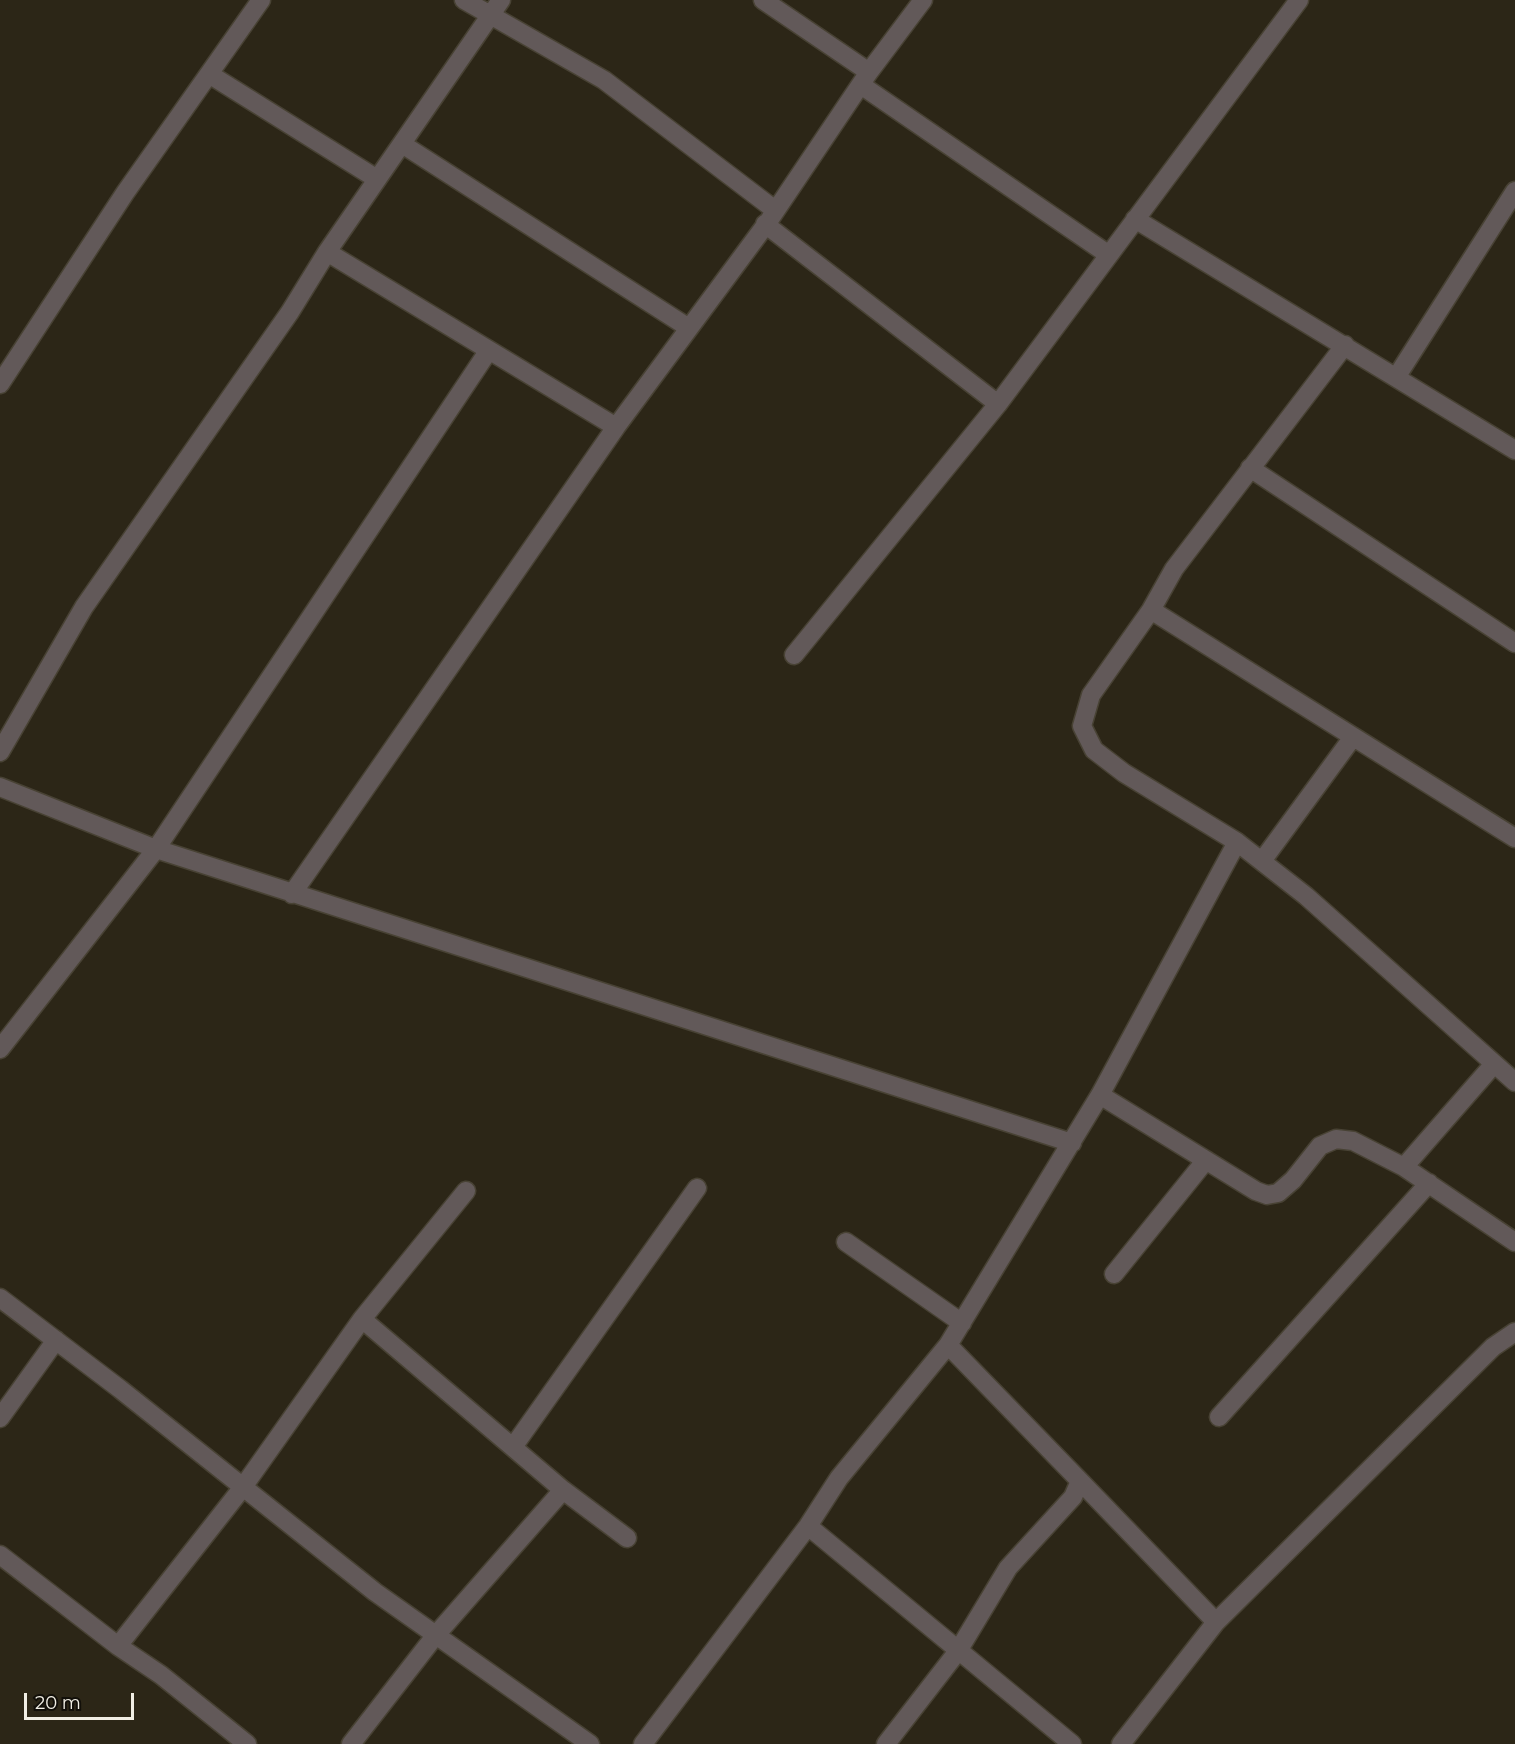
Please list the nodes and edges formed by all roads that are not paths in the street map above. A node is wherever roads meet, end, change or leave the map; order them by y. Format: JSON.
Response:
{"nodes":[{"id":1,"x":261,"y":0,"type":"edge"},
{"id":2,"x":464,"y":0,"type":"edge"},
{"id":3,"x":501,"y":0,"type":"edge"},
{"id":4,"x":763,"y":0,"type":"edge"},
{"id":5,"x":922,"y":0,"type":"edge"},
{"id":6,"x":1299,"y":0,"type":"edge"},
{"id":7,"x":491,"y":15,"type":"junction"},
{"id":8,"x":209,"y":74,"type":"junction"},
{"id":9,"x":865,"y":78,"type":"junction"},
{"id":10,"x":402,"y":144,"type":"junction"},
{"id":11,"x":377,"y":179,"type":"junction"},
{"id":12,"x":1515,"y":191,"type":"edge"},
{"id":13,"x":770,"y":217,"type":"junction"},
{"id":14,"x":1135,"y":219,"type":"junction"},
{"id":15,"x":327,"y":252,"type":"junction"},
{"id":16,"x":1109,"y":255,"type":"junction"},
{"id":17,"x":689,"y":328,"type":"junction"},
{"id":18,"x":1345,"y":345,"type":"junction"},
{"id":19,"x":489,"y":350,"type":"junction"},
{"id":20,"x":1397,"y":376,"type":"junction"},
{"id":21,"x":0,"y":384,"type":"edge"},
{"id":22,"x":998,"y":404,"type":"junction"},
{"id":23,"x":616,"y":427,"type":"junction"},
{"id":24,"x":1515,"y":450,"type":"edge"},
{"id":25,"x":1250,"y":468,"type":"junction"},
{"id":26,"x":1151,"y":610,"type":"junction"},
{"id":27,"x":1515,"y":643,"type":"edge"},
{"id":28,"x":794,"y":655,"type":"dead end"},
{"id":29,"x":1353,"y":737,"type":"junction"},
{"id":30,"x":0,"y":752,"type":"edge"},
{"id":31,"x":0,"y":786,"type":"edge"},
{"id":32,"x":1515,"y":838,"type":"edge"},
{"id":33,"x":1237,"y":842,"type":"junction"},
{"id":34,"x":156,"y":849,"type":"junction"},
{"id":35,"x":1262,"y":861,"type":"junction"},
{"id":36,"x":292,"y":894,"type":"junction"},
{"id":37,"x":0,"y":1048,"type":"edge"},
{"id":38,"x":1494,"y":1064,"type":"junction"},
{"id":39,"x":1515,"y":1082,"type":"edge"},
{"id":40,"x":1100,"y":1095,"type":"junction"},
{"id":41,"x":1072,"y":1143,"type":"junction"},
{"id":42,"x":1206,"y":1160,"type":"junction"},
{"id":43,"x":1404,"y":1167,"type":"junction"},
{"id":44,"x":1429,"y":1183,"type":"junction"},
{"id":45,"x":697,"y":1188,"type":"dead end"},
{"id":46,"x":466,"y":1191,"type":"dead end"},
{"id":47,"x":846,"y":1242,"type":"dead end"},
{"id":48,"x":1515,"y":1242,"type":"edge"},
{"id":49,"x":1114,"y":1274,"type":"dead end"},
{"id":50,"x":0,"y":1298,"type":"edge"},
{"id":51,"x":362,"y":1319,"type":"junction"},
{"id":52,"x":962,"y":1323,"type":"junction"},
{"id":53,"x":1515,"y":1332,"type":"edge"},
{"id":54,"x":56,"y":1341,"type":"junction"},
{"id":55,"x":948,"y":1345,"type":"junction"},
{"id":56,"x":1220,"y":1417,"type":"dead end"},
{"id":57,"x":0,"y":1418,"type":"edge"},
{"id":58,"x":513,"y":1447,"type":"junction"},
{"id":59,"x":1080,"y":1481,"type":"junction"},
{"id":60,"x":243,"y":1487,"type":"junction"},
{"id":61,"x":563,"y":1490,"type":"junction"},
{"id":62,"x":808,"y":1526,"type":"junction"},
{"id":63,"x":627,"y":1538,"type":"dead end"},
{"id":64,"x":0,"y":1555,"type":"edge"},
{"id":65,"x":1216,"y":1622,"type":"junction"},
{"id":66,"x":435,"y":1636,"type":"junction"},
{"id":67,"x":118,"y":1646,"type":"junction"},
{"id":68,"x":958,"y":1651,"type":"junction"},
{"id":69,"x":247,"y":1744,"type":"edge"},
{"id":70,"x":351,"y":1744,"type":"edge"},
{"id":71,"x":590,"y":1744,"type":"edge"},
{"id":72,"x":643,"y":1744,"type":"edge"},
{"id":73,"x":886,"y":1744,"type":"edge"},
{"id":74,"x":1072,"y":1744,"type":"edge"},
{"id":75,"x":1120,"y":1744,"type":"edge"}],
"edges":[{"from":1,"to":8,"type":"street"},
{"from":2,"to":7,"type":"street"},
{"from":3,"to":7,"type":"street"},
{"from":4,"to":9,"type":"street"},
{"from":5,"to":9,"type":"street"},
{"from":6,"to":14,"type":"street"},
{"from":7,"to":10,"type":"street"},
{"from":7,"to":13,"type":"street"},
{"from":8,"to":11,"type":"street"},
{"from":8,"to":21,"type":"street"},
{"from":9,"to":13,"type":"street"},
{"from":9,"to":16,"type":"street"},
{"from":10,"to":11,"type":"street"},
{"from":10,"to":17,"type":"street"},
{"from":11,"to":15,"type":"street"},
{"from":12,"to":20,"type":"street"},
{"from":13,"to":17,"type":"street"},
{"from":13,"to":22,"type":"street"},
{"from":14,"to":16,"type":"street"},
{"from":14,"to":18,"type":"street"},
{"from":15,"to":19,"type":"street"},
{"from":15,"to":30,"type":"street"},
{"from":16,"to":22,"type":"street"},
{"from":17,"to":23,"type":"street"},
{"from":18,"to":20,"type":"street"},
{"from":18,"to":25,"type":"street"},
{"from":19,"to":23,"type":"street"},
{"from":19,"to":34,"type":"street"},
{"from":20,"to":24,"type":"street"},
{"from":22,"to":28,"type":"street"},
{"from":23,"to":36,"type":"street"},
{"from":25,"to":26,"type":"street"},
{"from":25,"to":27,"type":"street"},
{"from":26,"to":29,"type":"street"},
{"from":26,"to":33,"type":"street"},
{"from":29,"to":32,"type":"street"},
{"from":29,"to":35,"type":"street"},
{"from":31,"to":34,"type":"street"},
{"from":33,"to":35,"type":"street"},
{"from":33,"to":40,"type":"street"},
{"from":34,"to":36,"type":"street"},
{"from":34,"to":37,"type":"street"},
{"from":35,"to":38,"type":"street"},
{"from":36,"to":41,"type":"street"},
{"from":38,"to":39,"type":"street"},
{"from":38,"to":43,"type":"street"},
{"from":40,"to":41,"type":"street"},
{"from":40,"to":42,"type":"street"},
{"from":41,"to":52,"type":"street"},
{"from":42,"to":43,"type":"street"},
{"from":42,"to":49,"type":"street"},
{"from":43,"to":44,"type":"street"},
{"from":44,"to":48,"type":"street"},
{"from":44,"to":56,"type":"street"},
{"from":45,"to":58,"type":"street"},
{"from":46,"to":51,"type":"street"},
{"from":47,"to":52,"type":"street"},
{"from":50,"to":54,"type":"street"},
{"from":51,"to":58,"type":"street"},
{"from":51,"to":60,"type":"street"},
{"from":52,"to":55,"type":"street"},
{"from":53,"to":65,"type":"street"},
{"from":54,"to":57,"type":"street"},
{"from":54,"to":60,"type":"street"},
{"from":55,"to":59,"type":"street"},
{"from":55,"to":62,"type":"street"},
{"from":58,"to":61,"type":"street"},
{"from":59,"to":65,"type":"street"},
{"from":59,"to":68,"type":"street"},
{"from":60,"to":66,"type":"street"},
{"from":60,"to":67,"type":"street"},
{"from":61,"to":63,"type":"street"},
{"from":61,"to":66,"type":"street"},
{"from":62,"to":68,"type":"street"},
{"from":62,"to":72,"type":"street"},
{"from":64,"to":67,"type":"street"},
{"from":65,"to":75,"type":"street"},
{"from":66,"to":70,"type":"street"},
{"from":66,"to":71,"type":"street"},
{"from":67,"to":69,"type":"street"},
{"from":68,"to":73,"type":"street"},
{"from":68,"to":74,"type":"street"}]}
